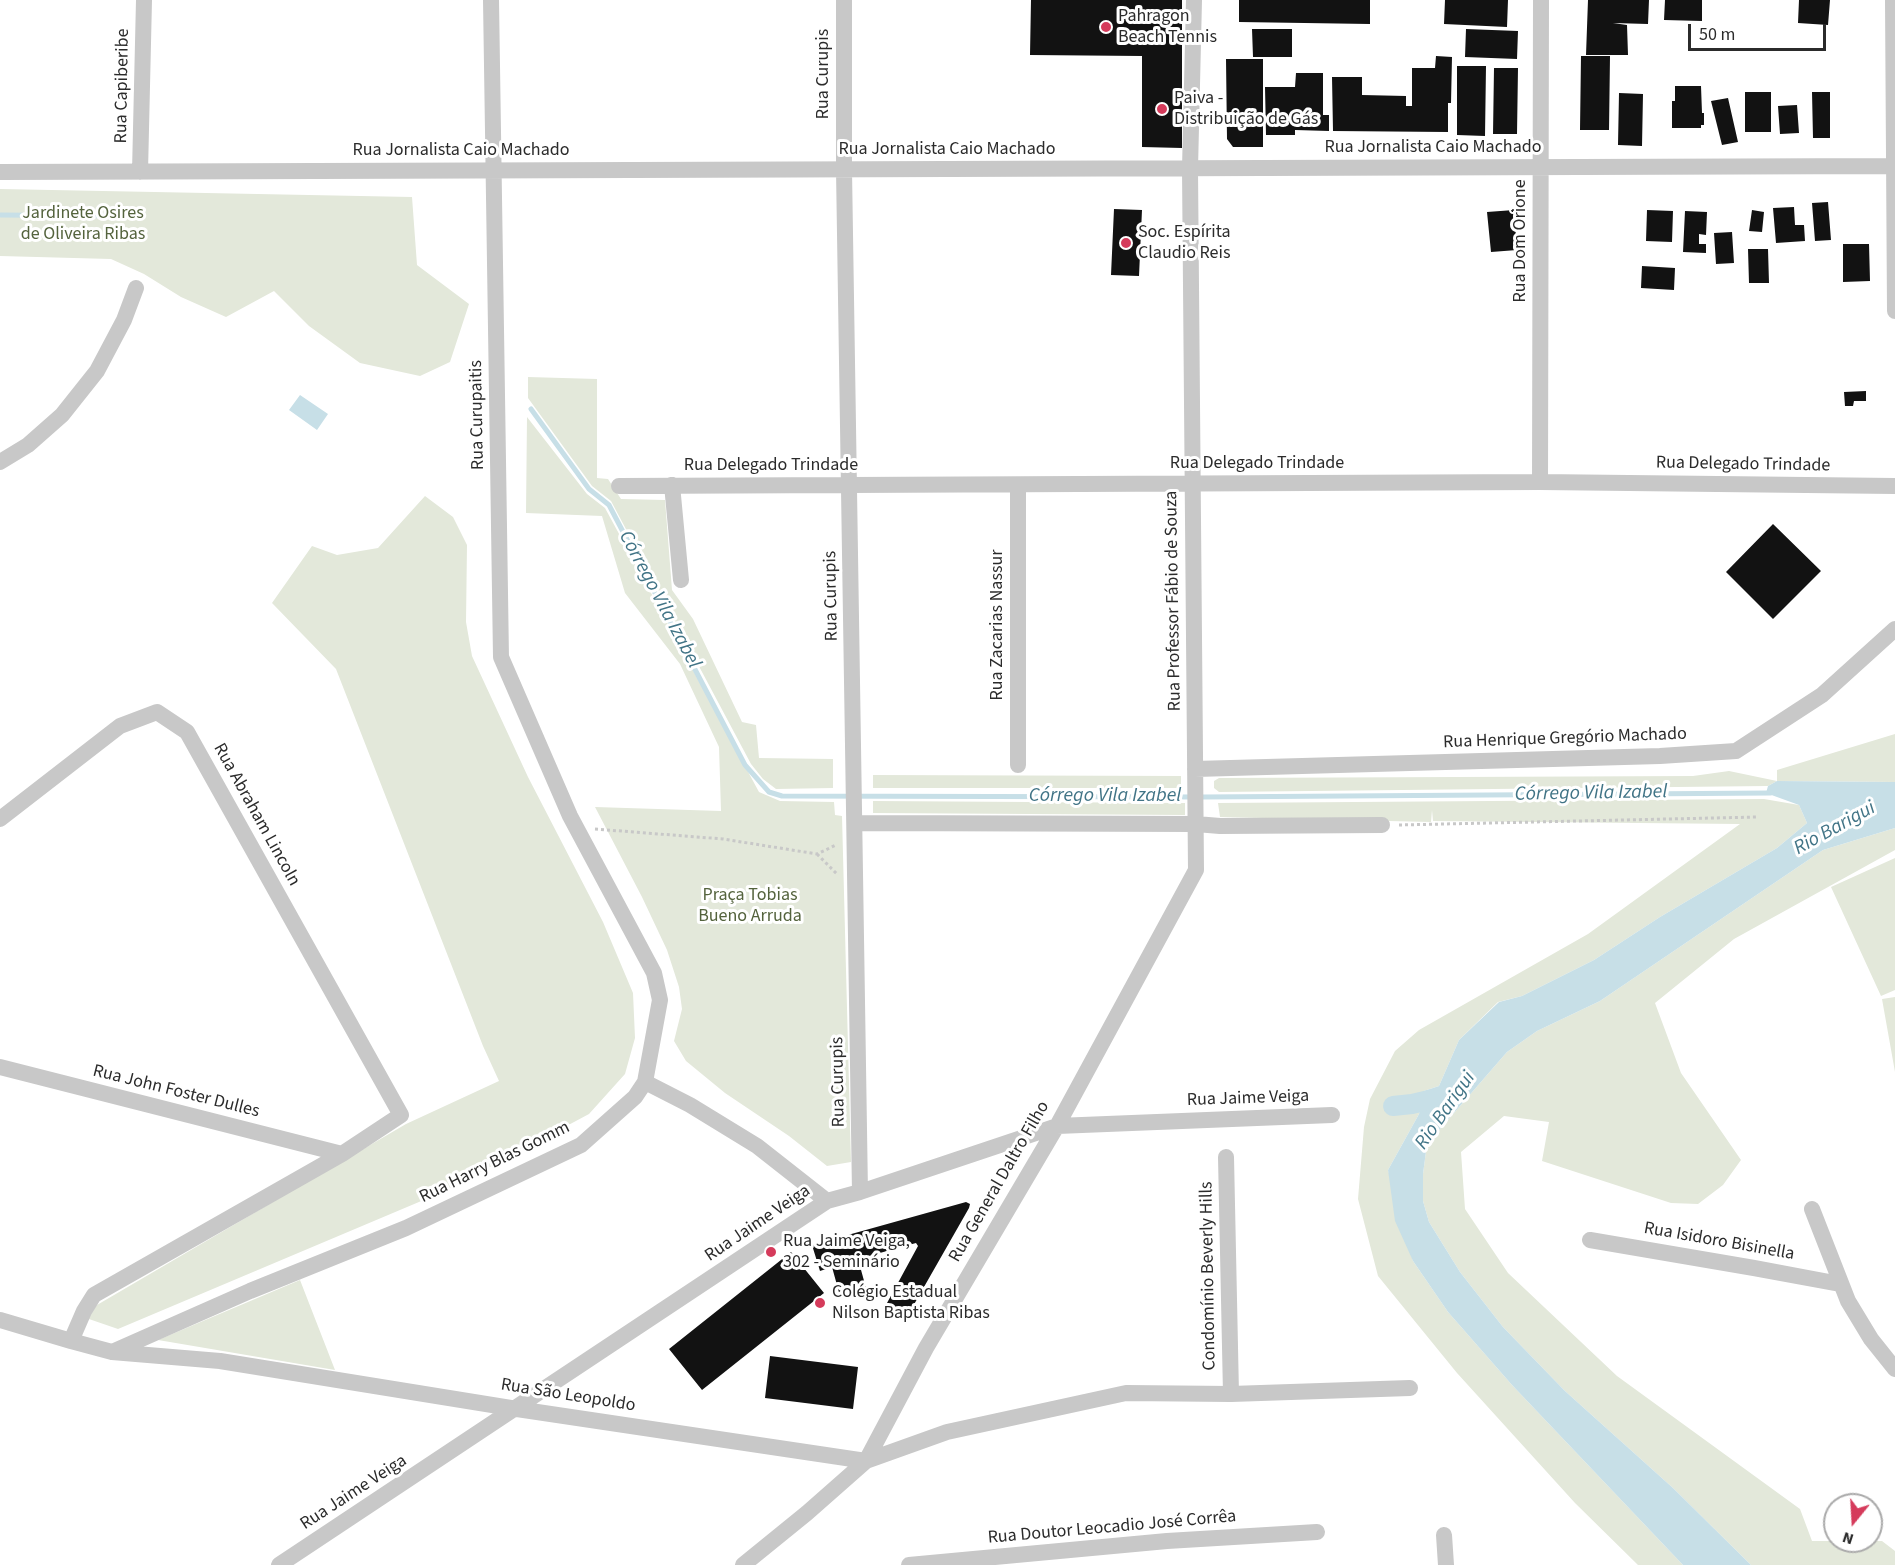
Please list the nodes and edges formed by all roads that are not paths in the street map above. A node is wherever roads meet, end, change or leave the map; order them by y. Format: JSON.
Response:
{"nodes":[{"id":1,"x":144,"y":0,"type":"edge"},
{"id":2,"x":491,"y":0,"type":"edge"},
{"id":3,"x":844,"y":0,"type":"edge"},
{"id":4,"x":1194,"y":0,"type":"edge"},
{"id":5,"x":1541,"y":0,"type":"edge"},
{"id":6,"x":1893,"y":0,"type":"edge"},
{"id":7,"x":1894,"y":166,"type":"edge"},
{"id":8,"x":1541,"y":168,"type":"junction"},
{"id":9,"x":1190,"y":169,"type":"junction"},
{"id":10,"x":844,"y":170,"type":"junction"},
{"id":11,"x":493,"y":171,"type":"junction"},
{"id":12,"x":0,"y":172,"type":"edge"},
{"id":13,"x":140,"y":172,"type":"junction"},
{"id":14,"x":136,"y":288,"type":"dead end"},
{"id":15,"x":1895,"y":312,"type":"edge"},
{"id":16,"x":0,"y":462,"type":"edge"},
{"id":17,"x":1540,"y":482,"type":"junction"},
{"id":18,"x":1192,"y":484,"type":"junction"},
{"id":19,"x":672,"y":485,"type":"junction"},
{"id":20,"x":849,"y":485,"type":"junction"},
{"id":21,"x":1018,"y":485,"type":"junction"},
{"id":22,"x":619,"y":486,"type":"dead end"},
{"id":23,"x":1895,"y":486,"type":"edge"},
{"id":24,"x":681,"y":580,"type":"dead end"},
{"id":25,"x":1895,"y":629,"type":"edge"},
{"id":26,"x":1018,"y":765,"type":"dead end"},
{"id":27,"x":1195,"y":769,"type":"junction"},
{"id":28,"x":855,"y":818,"type":"junction"},
{"id":29,"x":1196,"y":818,"type":"junction"},
{"id":30,"x":0,"y":819,"type":"edge"},
{"id":31,"x":573,"y":822,"type":"joint"},
{"id":32,"x":1382,"y":825,"type":"road end"},
{"id":33,"x":0,"y":1067,"type":"edge"},
{"id":34,"x":645,"y":1082,"type":"junction"},
{"id":35,"x":1332,"y":1115,"type":"dead end"},
{"id":36,"x":1057,"y":1126,"type":"junction"},
{"id":37,"x":342,"y":1154,"type":"junction"},
{"id":38,"x":1226,"y":1157,"type":"dead end"},
{"id":39,"x":860,"y":1192,"type":"junction"},
{"id":40,"x":827,"y":1201,"type":"junction"},
{"id":41,"x":1812,"y":1209,"type":"dead end"},
{"id":42,"x":1590,"y":1240,"type":"dead end"},
{"id":43,"x":1840,"y":1284,"type":"junction"},
{"id":44,"x":0,"y":1320,"type":"edge"},
{"id":45,"x":71,"y":1341,"type":"junction"},
{"id":46,"x":112,"y":1352,"type":"junction"},
{"id":47,"x":1895,"y":1369,"type":"edge"},
{"id":48,"x":1410,"y":1388,"type":"dead end"},
{"id":49,"x":1126,"y":1393,"type":"joint"},
{"id":50,"x":1231,"y":1394,"type":"junction"},
{"id":51,"x":517,"y":1409,"type":"junction"},
{"id":52,"x":866,"y":1461,"type":"junction"},
{"id":53,"x":1317,"y":1532,"type":"dead end"},
{"id":54,"x":1444,"y":1535,"type":"dead end"},
{"id":55,"x":279,"y":1565,"type":"edge"},
{"id":56,"x":743,"y":1565,"type":"edge"},
{"id":57,"x":909,"y":1565,"type":"edge"},
{"id":58,"x":1446,"y":1565,"type":"edge"}],
"edges":[{"from":1,"to":13,"type":"street","name":"Rua Capiberibe"},
{"from":2,"to":11,"type":"street","name":"Rua Curupaitis"},
{"from":3,"to":10,"type":"street","name":"Rua Curupis"},
{"from":4,"to":9,"type":"street","name":"Rua Professor Fábio de Souza"},
{"from":5,"to":8,"type":"street","name":"Rua Dom Orione"},
{"from":6,"to":7,"type":"street"},
{"from":7,"to":8,"type":"street","name":"Rua Jornalista Caio Machado"},
{"from":7,"to":15,"type":"street"},
{"from":8,"to":9,"type":"street","name":"Rua Jornalista Caio Machado"},
{"from":8,"to":17,"type":"street","name":"Rua Dom Orione"},
{"from":9,"to":10,"type":"street","name":"Rua Jornalista Caio Machado"},
{"from":9,"to":18,"type":"street","name":"Rua Professor Fábio de Souza"},
{"from":10,"to":11,"type":"street","name":"Rua Jornalista Caio Machado"},
{"from":10,"to":20,"type":"street","name":"Rua Curupis"},
{"from":11,"to":13,"type":"street","name":"Rua Jornalista Caio Machado"},
{"from":11,"to":31,"type":"street","name":"Rua Curupaitis"},
{"from":12,"to":13,"type":"street","name":"Rua Jornalista Caio Machado"},
{"from":14,"to":16,"type":"street"},
{"from":17,"to":18,"type":"street","name":"Rua Delegado Trindade"},
{"from":17,"to":23,"type":"street","name":"Rua Delegado Trindade"},
{"from":18,"to":21,"type":"street","name":"Rua Delegado Trindade"},
{"from":18,"to":27,"type":"street","name":"Rua Professor Fábio de Souza"},
{"from":19,"to":20,"type":"street","name":"Rua Delegado Trindade"},
{"from":19,"to":22,"type":"street","name":"Rua Delegado Trindade"},
{"from":19,"to":24,"type":"street"},
{"from":20,"to":21,"type":"street","name":"Rua Delegado Trindade"},
{"from":20,"to":28,"type":"street","name":"Rua Curupis"},
{"from":21,"to":26,"type":"street","name":"Rua Zacarias Nassur"},
{"from":25,"to":27,"type":"street","name":"Rua Henrique Gregório Machado"},
{"from":27,"to":29,"type":"street","name":"Rua General Daltro Filho"},
{"from":28,"to":29,"type":"street"},
{"from":28,"to":39,"type":"street","name":"Rua Curupis"},
{"from":29,"to":32,"type":"street"},
{"from":29,"to":36,"type":"street","name":"Rua General Daltro Filho"},
{"from":30,"to":37,"type":"street","name":"Rua Abraham Lincoln"},
{"from":31,"to":34,"type":"street","name":"Rua Harry Blas Gomm"},
{"from":33,"to":37,"type":"street","name":"Rua John Foster Dulles"},
{"from":34,"to":40,"type":"street"},
{"from":34,"to":46,"type":"street","name":"Rua Harry Blas Gomm"},
{"from":35,"to":36,"type":"street","name":"Rua Jaime Veiga"},
{"from":36,"to":39,"type":"street","name":"Rua Jaime Veiga"},
{"from":36,"to":52,"type":"street","name":"Rua General Daltro Filho"},
{"from":37,"to":45,"type":"street"},
{"from":38,"to":50,"type":"street","name":"Condomínio Beverly Hills"},
{"from":39,"to":40,"type":"street","name":"Rua Jaime Veiga"},
{"from":40,"to":51,"type":"street","name":"Rua Jaime Veiga"},
{"from":41,"to":43,"type":"street"},
{"from":42,"to":43,"type":"street","name":"Rua Isidoro Bisinella"},
{"from":43,"to":47,"type":"street"},
{"from":44,"to":45,"type":"street","name":"Rua São Leopoldo"},
{"from":45,"to":46,"type":"street","name":"Rua São Leopoldo"},
{"from":46,"to":51,"type":"street","name":"Rua São Leopoldo"},
{"from":48,"to":50,"type":"street","name":"Condomínio Beverly Hills"},
{"from":49,"to":50,"type":"street","name":"Condomínio Beverly Hills"},
{"from":49,"to":52,"type":"street","name":"Rua São Leopoldo"},
{"from":51,"to":52,"type":"street","name":"Rua São Leopoldo"},
{"from":51,"to":55,"type":"street","name":"Rua Jaime Veiga"},
{"from":52,"to":56,"type":"street","name":"Rua General Daltro Filho"},
{"from":53,"to":57,"type":"street","name":"Rua Doutor Leocadio José Corrêa"},
{"from":54,"to":58,"type":"street"}]}
